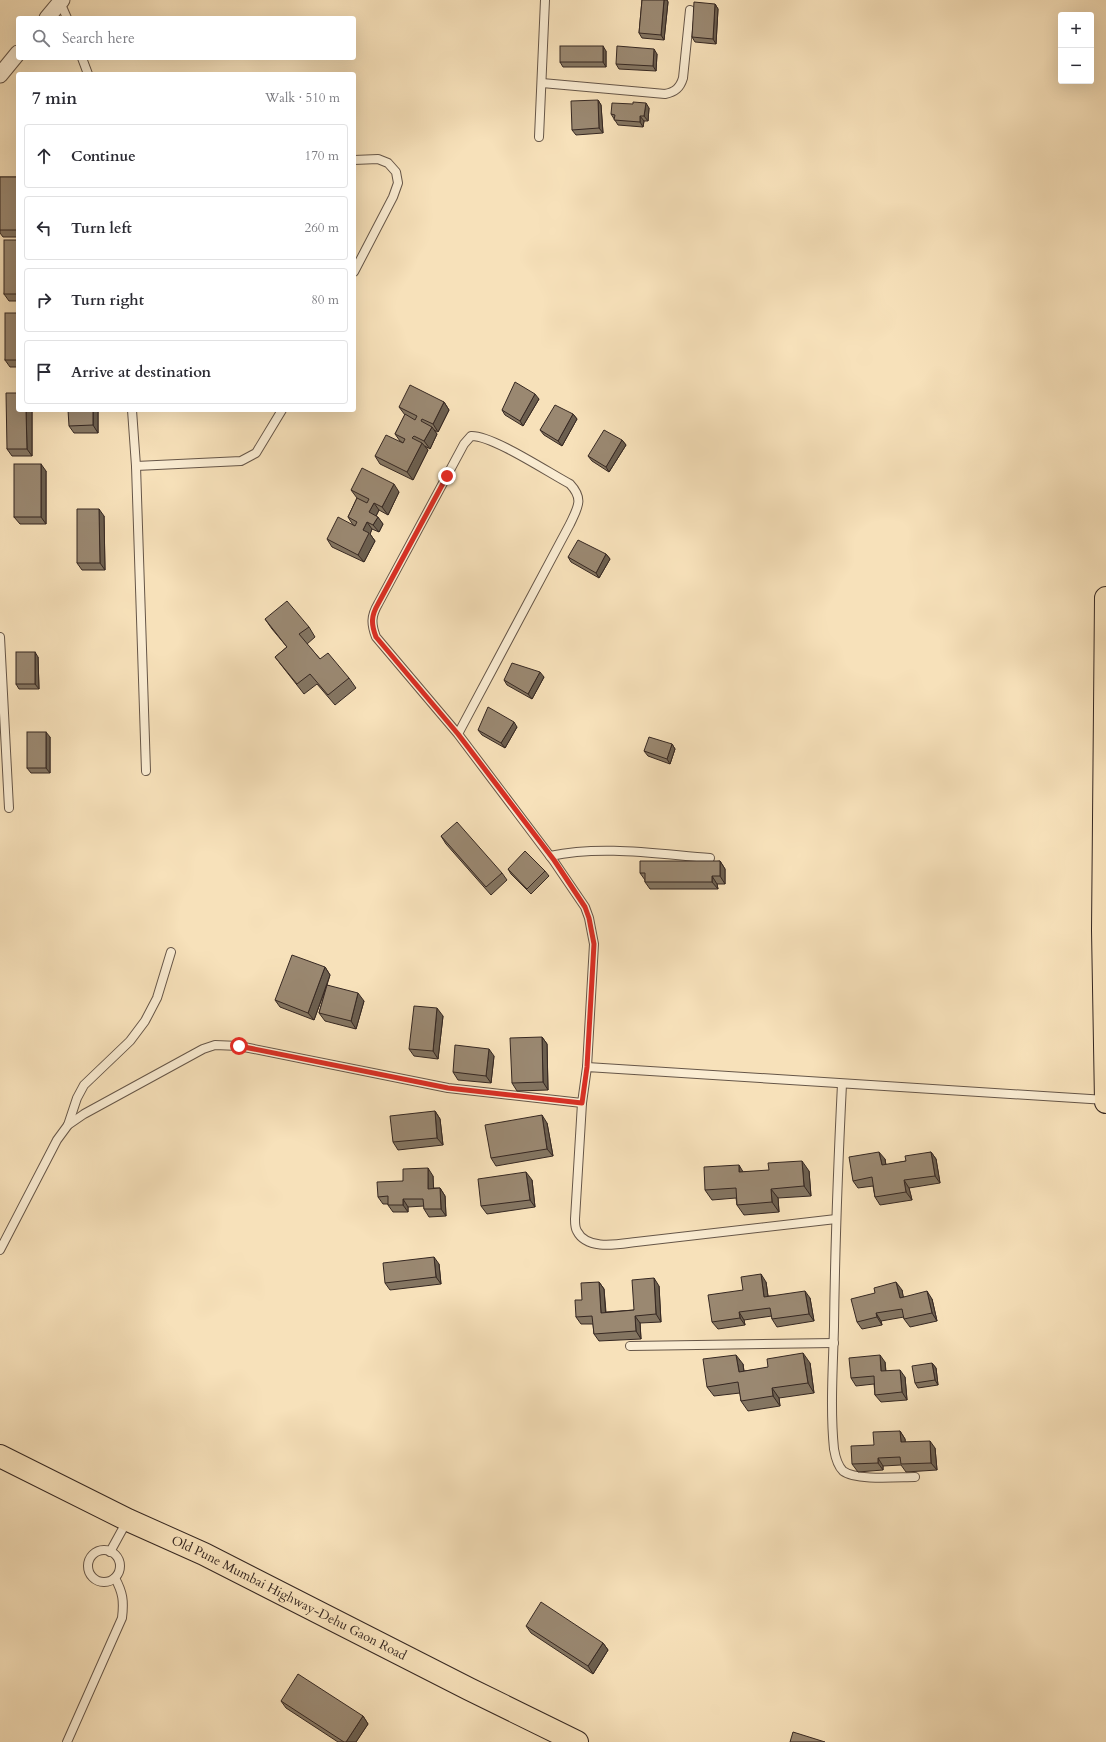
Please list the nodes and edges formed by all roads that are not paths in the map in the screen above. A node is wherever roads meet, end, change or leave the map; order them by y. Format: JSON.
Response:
{"nodes":[{"id":1,"x":545,"y":0,"type":"edge"},
{"id":2,"x":61,"y":1,"type":"edge"},
{"id":3,"x":690,"y":10,"type":"dead end"},
{"id":4,"x":49,"y":16,"type":"edge"},
{"id":5,"x":66,"y":16,"type":"edge"},
{"id":6,"x":16,"y":56,"type":"edge"},
{"id":7,"x":83,"y":60,"type":"edge"},
{"id":8,"x":87,"y":72,"type":"edge"},
{"id":9,"x":0,"y":76,"type":"edge"},
{"id":10,"x":542,"y":83,"type":"junction"},
{"id":11,"x":539,"y":137,"type":"dead end"},
{"id":12,"x":356,"y":160,"type":"edge"},
{"id":13,"x":356,"y":268,"type":"edge"},
{"id":14,"x":132,"y":412,"type":"edge"},
{"id":15,"x":281,"y":412,"type":"edge"},
{"id":16,"x":136,"y":466,"type":"junction"},
{"id":17,"x":1106,"y":598,"type":"edge"},
{"id":18,"x":0,"y":637,"type":"edge"},
{"id":19,"x":458,"y":734,"type":"junction"},
{"id":20,"x":146,"y":772,"type":"dead end"},
{"id":21,"x":9,"y":808,"type":"dead end"},
{"id":22,"x":550,"y":856,"type":"junction"},
{"id":23,"x":710,"y":858,"type":"dead end"},
{"id":24,"x":171,"y":952,"type":"dead end"},
{"id":25,"x":587,"y":1067,"type":"junction"},
{"id":26,"x":842,"y":1084,"type":"junction"},
{"id":27,"x":1106,"y":1101,"type":"edge"},
{"id":28,"x":582,"y":1103,"type":"junction"},
{"id":29,"x":68,"y":1125,"type":"junction"},
{"id":30,"x":836,"y":1220,"type":"junction"},
{"id":31,"x":0,"y":1250,"type":"edge"},
{"id":32,"x":834,"y":1343,"type":"junction"},
{"id":33,"x":630,"y":1346,"type":"dead end"},
{"id":34,"x":0,"y":1456,"type":"edge"},
{"id":35,"x":915,"y":1477,"type":"dead end"},
{"id":36,"x":128,"y":1520,"type":"junction"},
{"id":37,"x":110,"y":1552,"type":"junction"},
{"id":38,"x":115,"y":1578,"type":"junction"},
{"id":39,"x":67,"y":1742,"type":"edge"},
{"id":40,"x":577,"y":1742,"type":"edge"}],
"edges":[{"from":1,"to":10,"type":"lane"},
{"from":2,"to":4,"type":"street"},
{"from":2,"to":5,"type":"lane"},
{"from":3,"to":10,"type":"lane"},
{"from":6,"to":9,"type":"street"},
{"from":7,"to":8,"type":"lane"},
{"from":10,"to":11,"type":"lane"},
{"from":12,"to":13,"type":"lane"},
{"from":14,"to":16,"type":"lane"},
{"from":15,"to":16,"type":"lane"},
{"from":16,"to":20,"type":"lane"},
{"from":17,"to":27,"type":"main road"},
{"from":18,"to":21,"type":"lane"},
{"from":19,"to":19,"type":"lane"},
{"from":19,"to":22,"type":"lane"},
{"from":22,"to":23,"type":"lane"},
{"from":22,"to":25,"type":"lane"},
{"from":24,"to":29,"type":"lane"},
{"from":25,"to":26,"type":"lane"},
{"from":25,"to":28,"type":"lane"},
{"from":26,"to":27,"type":"lane"},
{"from":26,"to":30,"type":"lane"},
{"from":28,"to":29,"type":"lane"},
{"from":28,"to":30,"type":"lane"},
{"from":29,"to":31,"type":"lane"},
{"from":30,"to":32,"type":"lane"},
{"from":32,"to":33,"type":"lane"},
{"from":32,"to":35,"type":"lane"},
{"from":34,"to":36,"type":"main road","name":"Old Pune Mumbai Highway-Dehu Gaon Road"},
{"from":36,"to":37,"type":"lane"},
{"from":36,"to":40,"type":"main road","name":"Old Pune Mumbai Highway-Dehu Gaon Road"},
{"from":37,"to":38,"type":"lane"},
{"from":37,"to":38,"type":"lane"},
{"from":38,"to":39,"type":"lane"}]}
